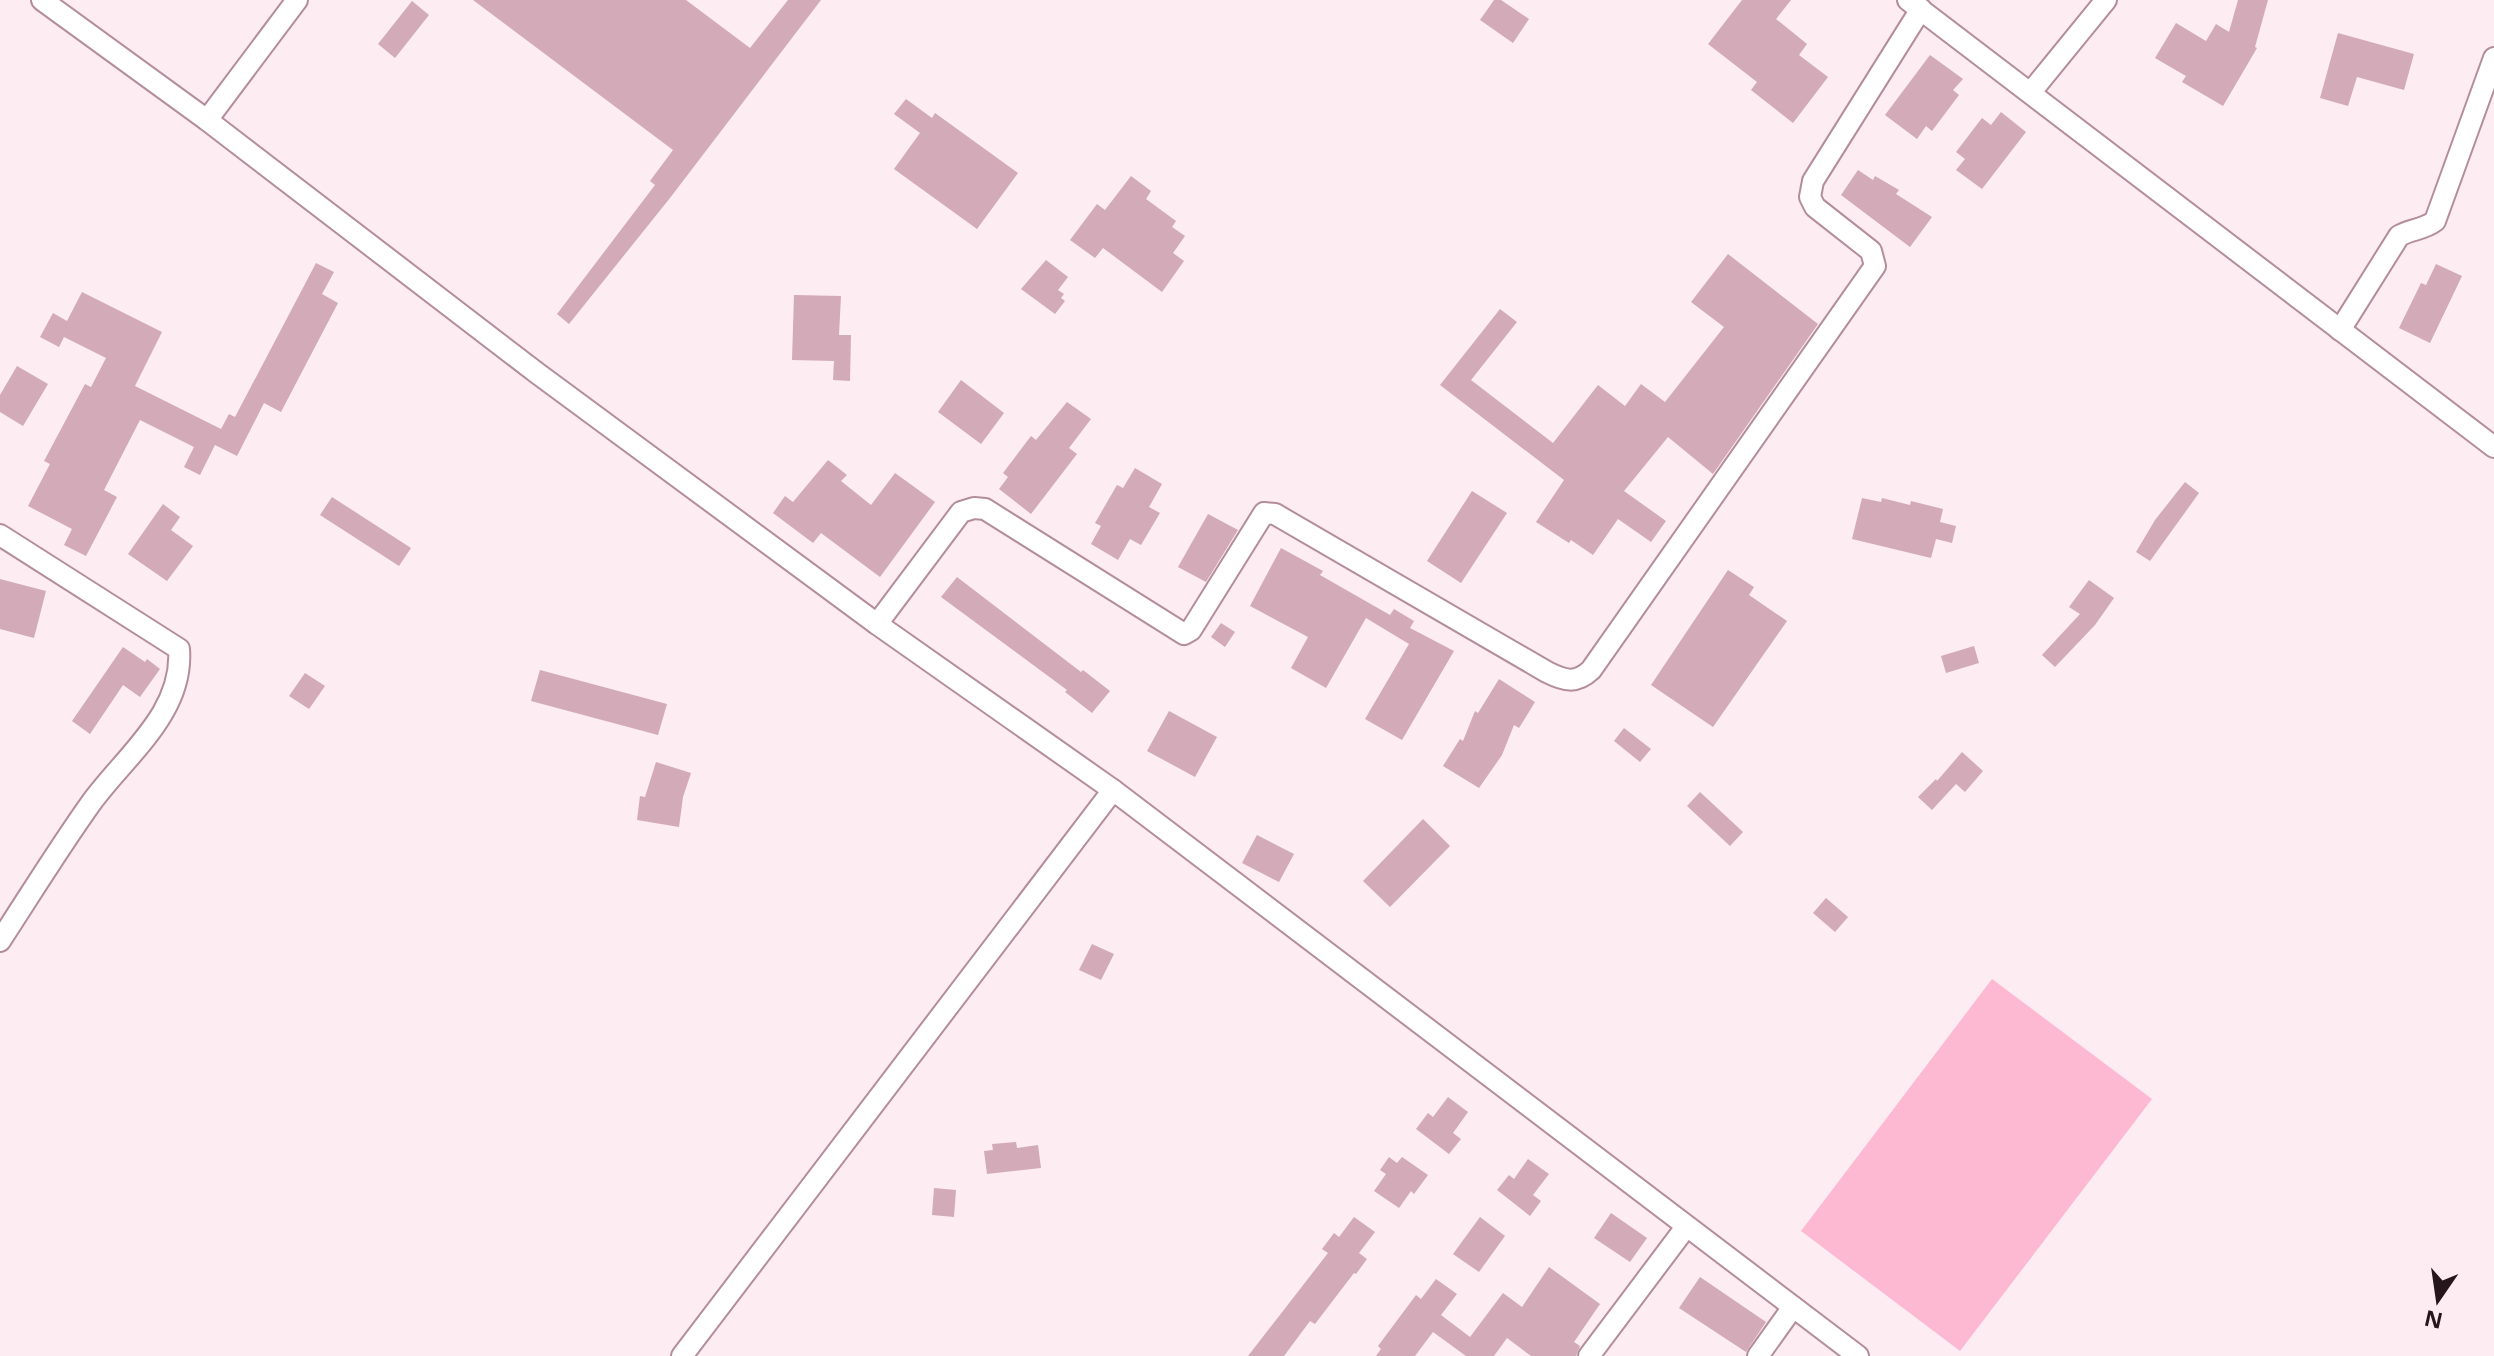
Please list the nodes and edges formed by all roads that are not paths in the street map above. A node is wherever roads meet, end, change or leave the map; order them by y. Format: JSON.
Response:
{"nodes":[{"id":1,"x":42,"y":0,"type":"edge"},
{"id":2,"x":297,"y":0,"type":"edge"},
{"id":3,"x":2106,"y":0,"type":"edge"},
{"id":4,"x":1914,"y":5,"type":"edge"},
{"id":5,"x":2494,"y":58,"type":"edge"},
{"id":6,"x":2031,"y":92,"type":"junction"},
{"id":7,"x":207,"y":120,"type":"junction"},
{"id":8,"x":2340,"y":330,"type":"junction"},
{"id":9,"x":2494,"y":447,"type":"edge"},
{"id":10,"x":0,"y":535,"type":"edge"},
{"id":11,"x":877,"y":624,"type":"junction"},
{"id":12,"x":1113,"y":790,"type":"junction"},
{"id":13,"x":0,"y":941,"type":"edge"},
{"id":14,"x":1686,"y":1227,"type":"junction"},
{"id":15,"x":1793,"y":1307,"type":"junction"},
{"id":16,"x":682,"y":1356,"type":"edge"},
{"id":17,"x":1589,"y":1356,"type":"edge"},
{"id":18,"x":1758,"y":1356,"type":"edge"},
{"id":19,"x":1858,"y":1356,"type":"edge"}],
"edges":[{"from":1,"to":7,"type":"street"},
{"from":2,"to":7,"type":"street"},
{"from":3,"to":6,"type":"street"},
{"from":4,"to":6,"type":"street"},
{"from":4,"to":11,"type":"street"},
{"from":5,"to":8,"type":"street"},
{"from":6,"to":8,"type":"street"},
{"from":7,"to":11,"type":"street"},
{"from":8,"to":9,"type":"street"},
{"from":10,"to":13,"type":"street"},
{"from":11,"to":12,"type":"street"},
{"from":12,"to":14,"type":"street"},
{"from":12,"to":16,"type":"street"},
{"from":14,"to":15,"type":"street"},
{"from":14,"to":17,"type":"street"},
{"from":15,"to":18,"type":"street"},
{"from":15,"to":19,"type":"street"}]}
